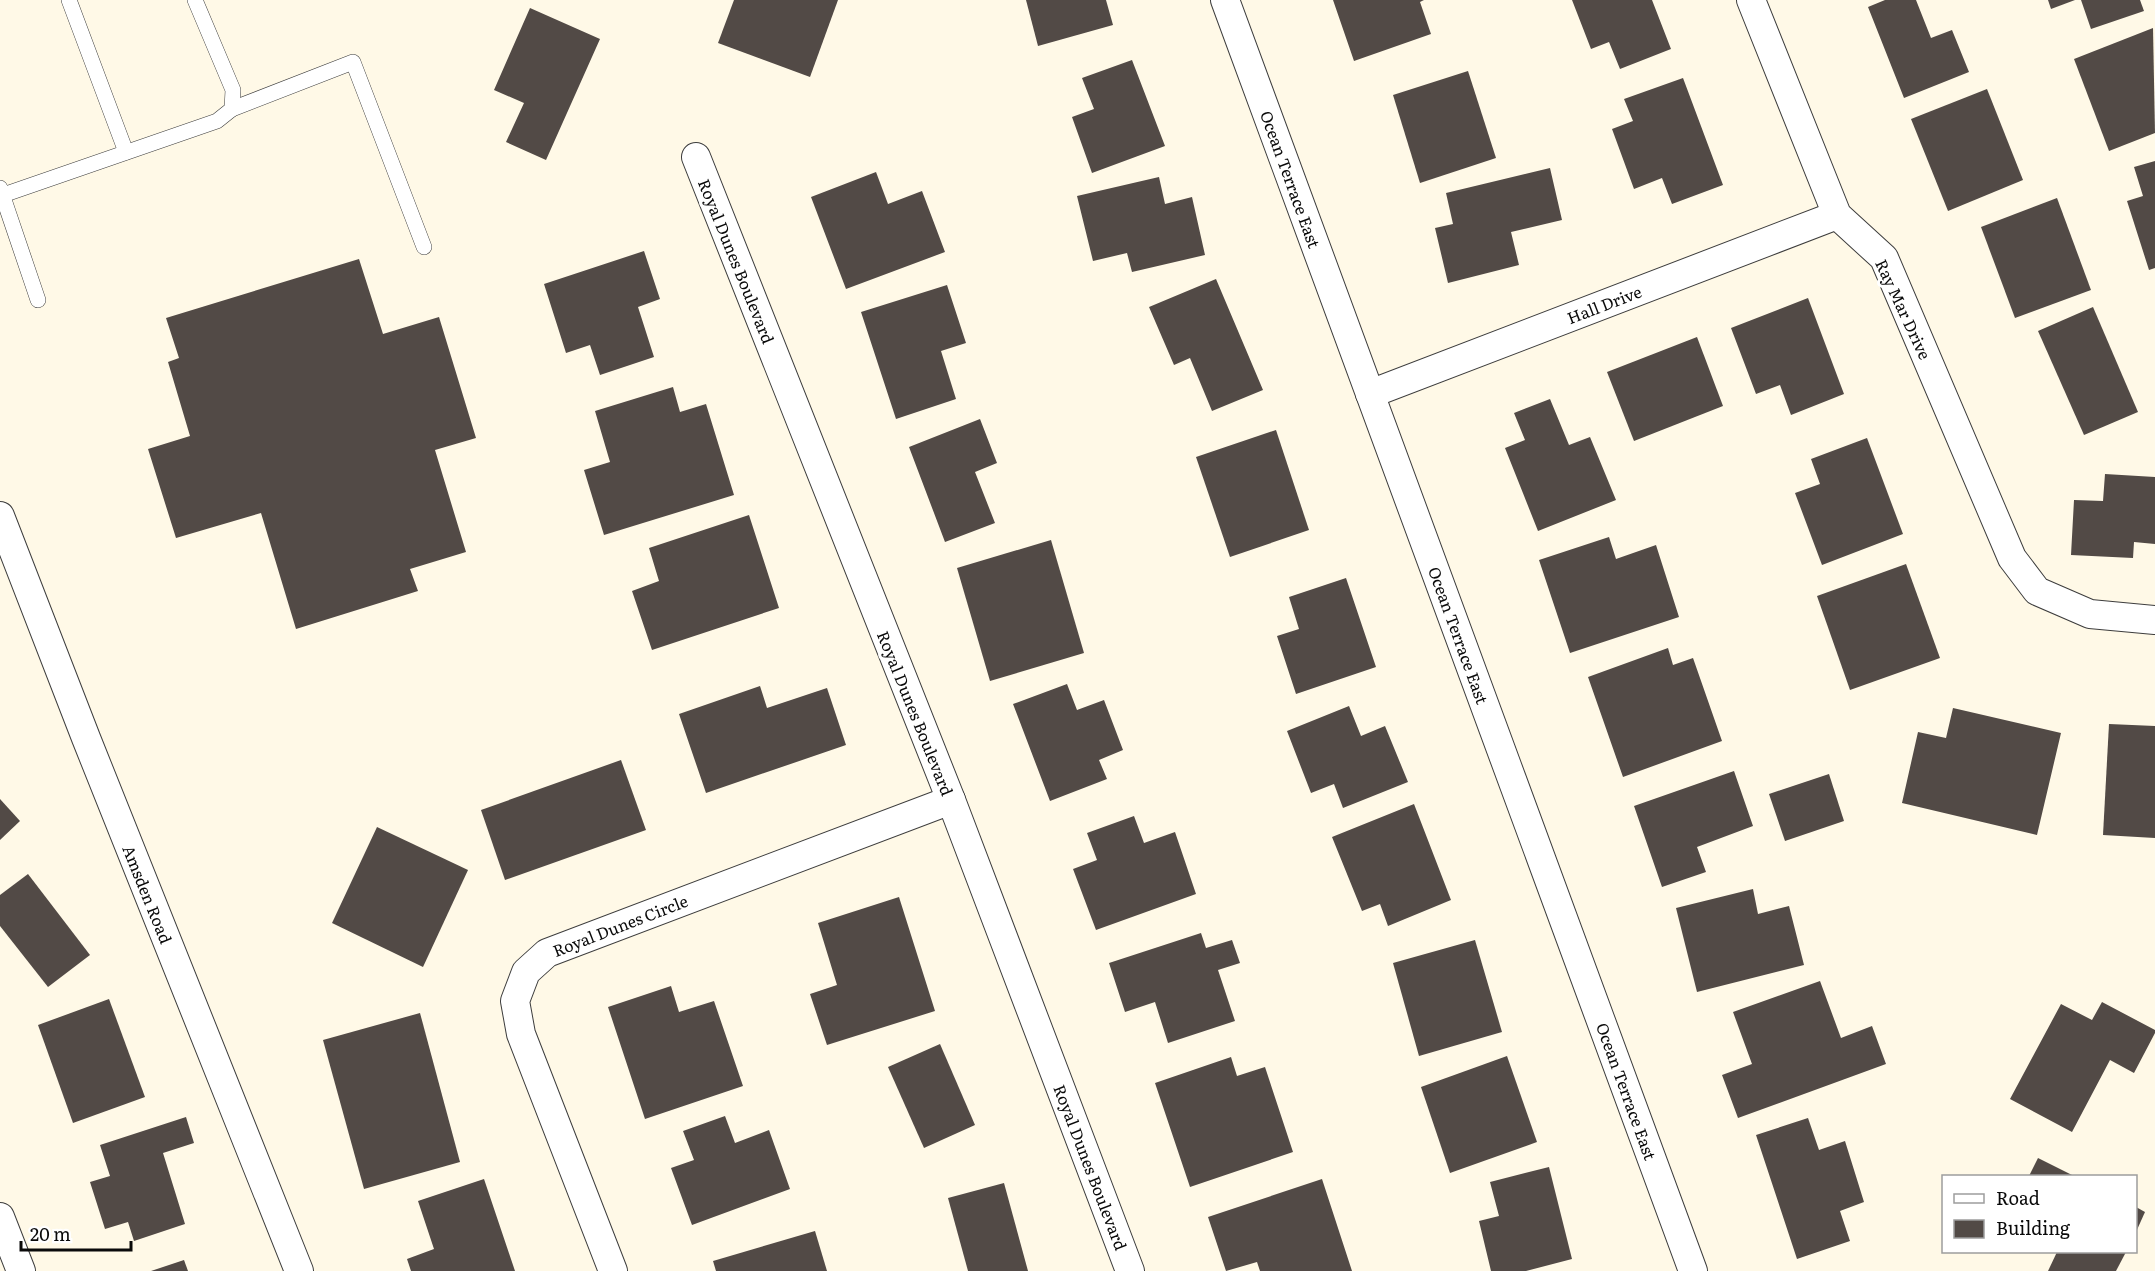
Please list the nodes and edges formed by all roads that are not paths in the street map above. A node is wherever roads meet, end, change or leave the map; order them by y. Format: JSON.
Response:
{"nodes":[{"id":1,"x":69,"y":0,"type":"edge"},
{"id":2,"x":195,"y":0,"type":"edge"},
{"id":3,"x":1225,"y":0,"type":"edge"},
{"id":4,"x":1751,"y":0,"type":"edge"},
{"id":5,"x":232,"y":109,"type":"junction"},
{"id":6,"x":126,"y":152,"type":"junction"},
{"id":7,"x":696,"y":157,"type":"dead end"},
{"id":8,"x":1,"y":191,"type":"edge"},
{"id":9,"x":1838,"y":214,"type":"junction"},
{"id":10,"x":424,"y":247,"type":"dead end"},
{"id":11,"x":38,"y":300,"type":"dead end"},
{"id":12,"x":1370,"y":394,"type":"junction"},
{"id":13,"x":0,"y":516,"type":"edge"},
{"id":14,"x":2155,"y":620,"type":"edge"},
{"id":15,"x":951,"y":800,"type":"junction"},
{"id":16,"x":0,"y":1217,"type":"edge"},
{"id":17,"x":21,"y":1271,"type":"edge"},
{"id":18,"x":299,"y":1271,"type":"edge"},
{"id":19,"x":614,"y":1271,"type":"edge"},
{"id":20,"x":1130,"y":1271,"type":"edge"},
{"id":21,"x":1693,"y":1271,"type":"edge"}],
"edges":[{"from":1,"to":6,"type":"lane"},
{"from":2,"to":5,"type":"lane"},
{"from":3,"to":12,"type":"street","name":"Ocean Terrace East"},
{"from":4,"to":9,"type":"street","name":"Ray Mar Drive"},
{"from":5,"to":6,"type":"lane"},
{"from":5,"to":10,"type":"lane"},
{"from":6,"to":8,"type":"lane"},
{"from":7,"to":15,"type":"street","name":"Royal Dunes Boulevard"},
{"from":8,"to":11,"type":"lane"},
{"from":9,"to":12,"type":"street","name":"Hall Drive"},
{"from":9,"to":14,"type":"street","name":"Ray Mar Drive"},
{"from":12,"to":21,"type":"street","name":"Ocean Terrace East"},
{"from":13,"to":18,"type":"street","name":"Amsden Road"},
{"from":15,"to":19,"type":"street","name":"Royal Dunes Circle"},
{"from":15,"to":20,"type":"street","name":"Royal Dunes Boulevard"},
{"from":16,"to":17,"type":"street"}]}
